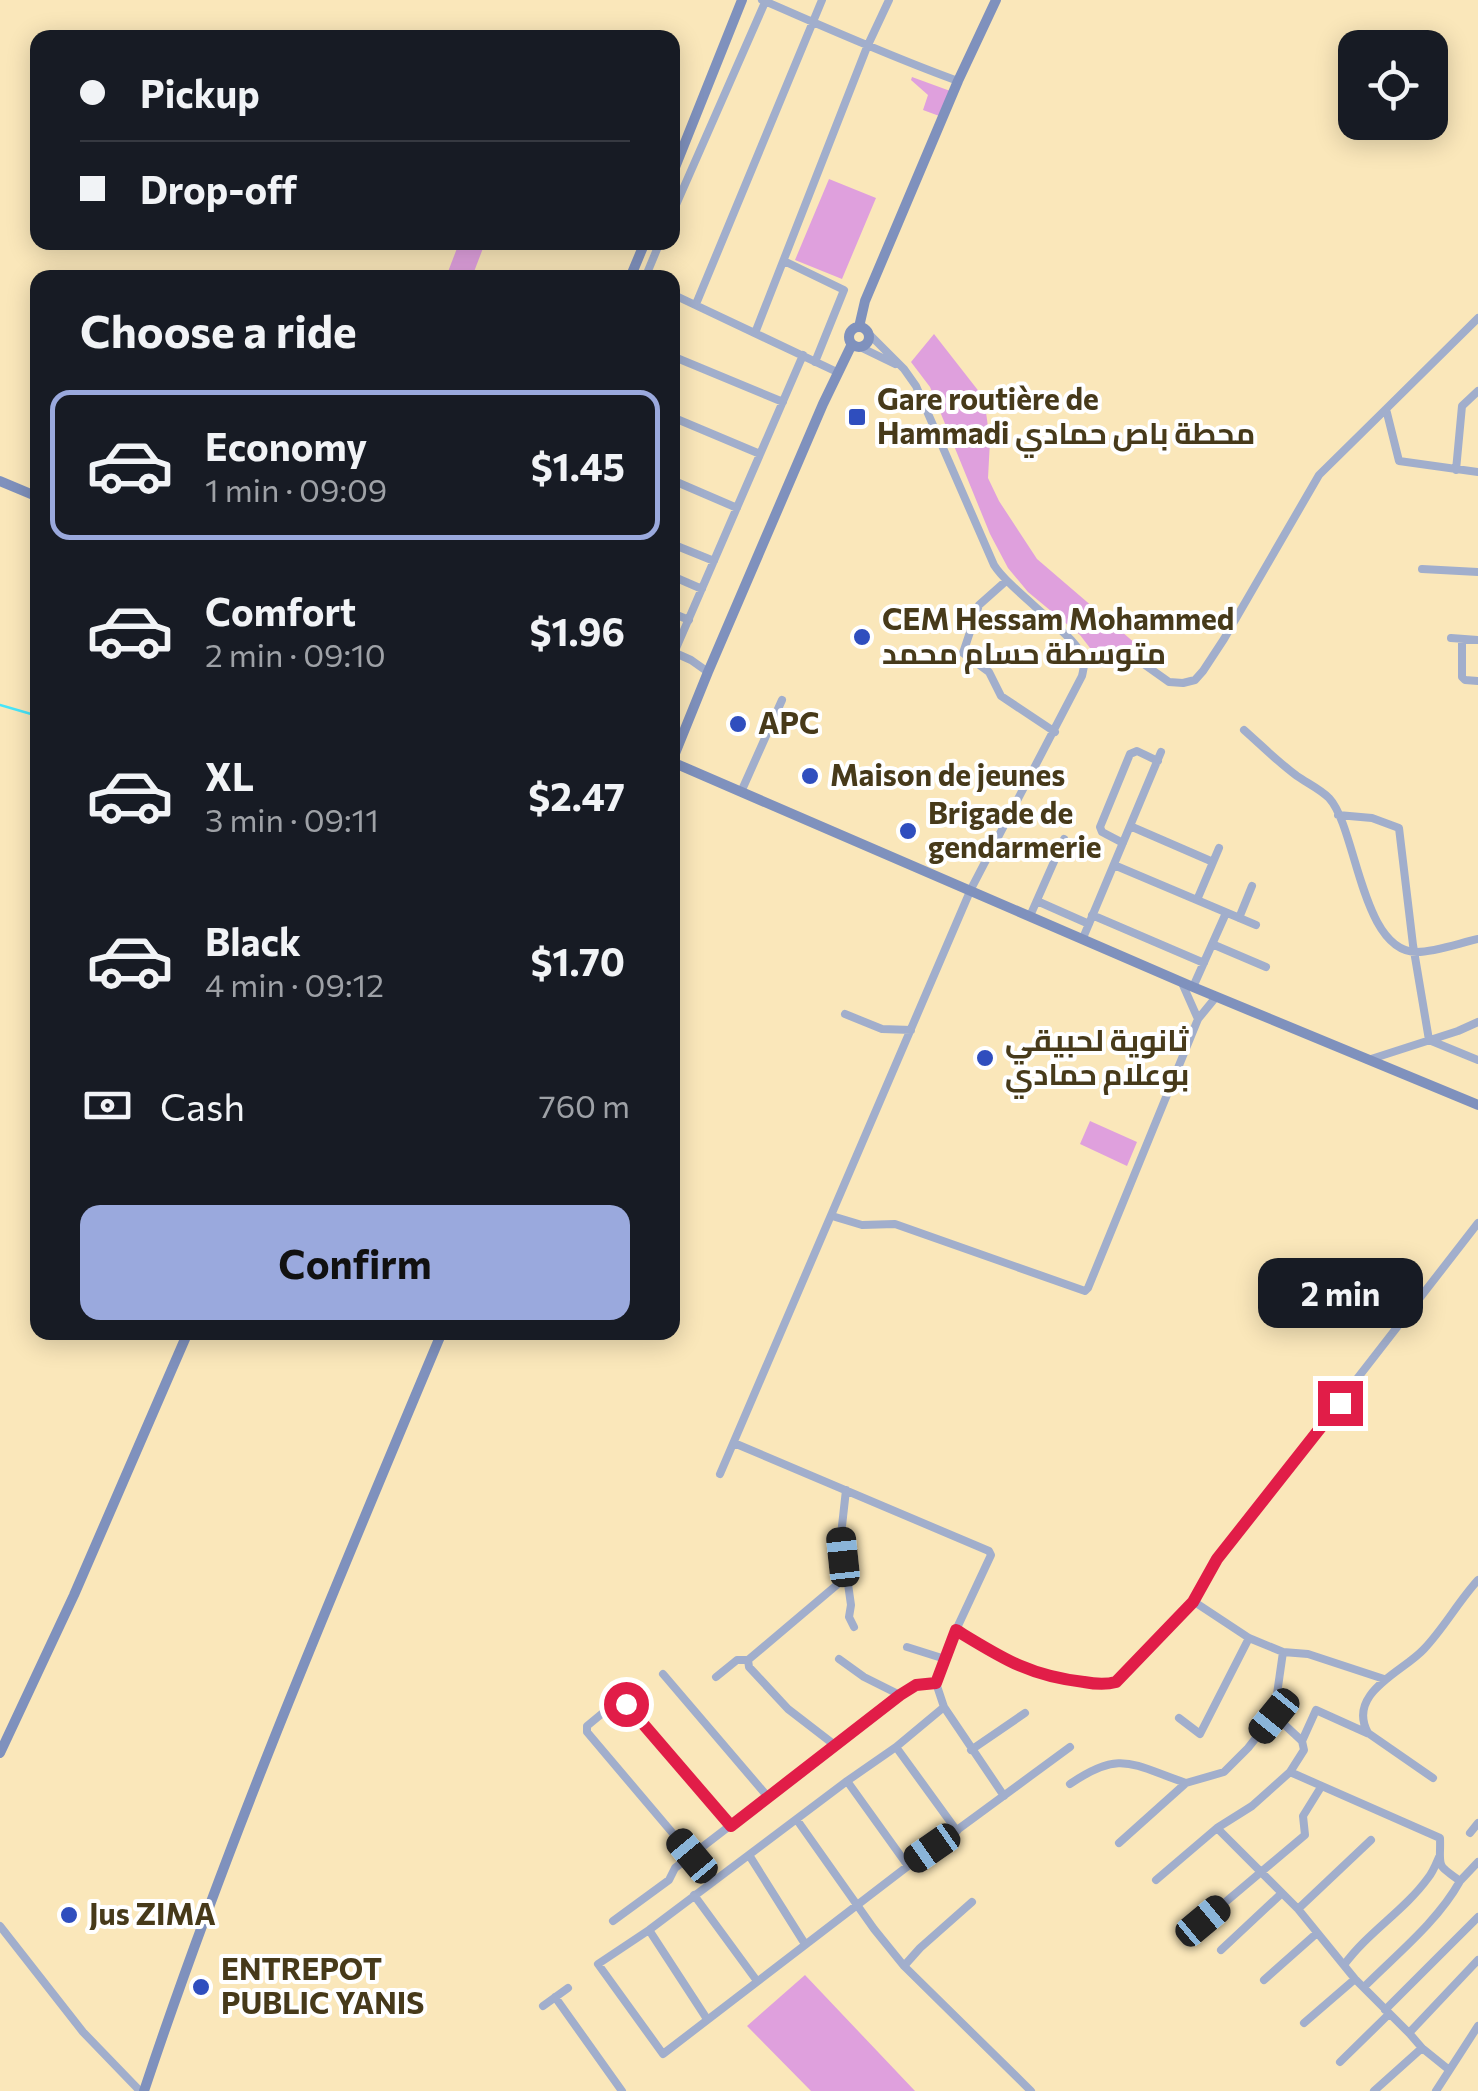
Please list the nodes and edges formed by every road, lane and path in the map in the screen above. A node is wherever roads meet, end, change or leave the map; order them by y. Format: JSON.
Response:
{"nodes":[{"id":1,"x":742,"y":0,"type":"edge"},
{"id":2,"x":764,"y":0,"type":"edge"},
{"id":3,"x":822,"y":0,"type":"edge"},
{"id":4,"x":889,"y":0,"type":"edge"},
{"id":5,"x":996,"y":0,"type":"edge"},
{"id":6,"x":814,"y":21,"type":"junction"},
{"id":7,"x":868,"y":47,"type":"junction"},
{"id":8,"x":958,"y":81,"type":"junction"},
{"id":9,"x":680,"y":155,"type":"edge"},
{"id":10,"x":680,"y":195,"type":"edge"},
{"id":11,"x":784,"y":261,"type":"junction"},
{"id":12,"x":680,"y":297,"type":"edge"},
{"id":13,"x":696,"y":304,"type":"junction"},
{"id":14,"x":1478,"y":318,"type":"edge"},
{"id":15,"x":864,"y":330,"type":"junction"},
{"id":16,"x":755,"y":332,"type":"junction"},
{"id":17,"x":856,"y":345,"type":"junction"},
{"id":18,"x":804,"y":355,"type":"junction"},
{"id":19,"x":680,"y":359,"type":"edge"},
{"id":20,"x":815,"y":362,"type":"junction"},
{"id":21,"x":904,"y":369,"type":"junction"},
{"id":22,"x":837,"y":372,"type":"junction"},
{"id":23,"x":1478,"y":391,"type":"edge"},
{"id":24,"x":783,"y":402,"type":"junction"},
{"id":25,"x":1386,"y":409,"type":"junction"},
{"id":26,"x":680,"y":420,"type":"edge"},
{"id":27,"x":760,"y":454,"type":"junction"},
{"id":28,"x":1456,"y":470,"type":"junction"},
{"id":29,"x":1478,"y":472,"type":"edge"},
{"id":30,"x":0,"y":481,"type":"edge"},
{"id":31,"x":680,"y":483,"type":"edge"},
{"id":32,"x":30,"y":494,"type":"edge"},
{"id":33,"x":737,"y":508,"type":"junction"},
{"id":34,"x":680,"y":547,"type":"edge"},
{"id":35,"x":714,"y":561,"type":"junction"},
{"id":36,"x":1422,"y":569,"type":"dead end"},
{"id":37,"x":1478,"y":572,"type":"edge"},
{"id":38,"x":680,"y":579,"type":"edge"},
{"id":39,"x":1006,"y":581,"type":"junction"},
{"id":40,"x":702,"y":589,"type":"junction"},
{"id":41,"x":680,"y":616,"type":"edge"},
{"id":42,"x":689,"y":620,"type":"junction"},
{"id":43,"x":1451,"y":638,"type":"dead end"},
{"id":44,"x":680,"y":639,"type":"edge"},
{"id":45,"x":1462,"y":639,"type":"junction"},
{"id":46,"x":1478,"y":640,"type":"edge"},
{"id":47,"x":680,"y":656,"type":"edge"},
{"id":48,"x":1084,"y":659,"type":"junction"},
{"id":49,"x":708,"y":672,"type":"junction"},
{"id":50,"x":1478,"y":681,"type":"edge"},
{"id":51,"x":782,"y":700,"type":"dead end"},
{"id":52,"x":1244,"y":730,"type":"dead end"},
{"id":53,"x":1055,"y":732,"type":"junction"},
{"id":54,"x":680,"y":741,"type":"edge"},
{"id":55,"x":680,"y":765,"type":"edge"},
{"id":56,"x":741,"y":792,"type":"junction"},
{"id":57,"x":1338,"y":816,"type":"junction"},
{"id":58,"x":1130,"y":826,"type":"junction"},
{"id":59,"x":1100,"y":830,"type":"junction"},
{"id":60,"x":1092,"y":838,"type":"dead end"},
{"id":61,"x":1064,"y":839,"type":"dead end"},
{"id":62,"x":1123,"y":843,"type":"junction"},
{"id":63,"x":1219,"y":848,"type":"dead end"},
{"id":64,"x":1213,"y":862,"type":"junction"},
{"id":65,"x":1114,"y":865,"type":"junction"},
{"id":66,"x":1252,"y":886,"type":"dead end"},
{"id":67,"x":971,"y":890,"type":"junction"},
{"id":68,"x":1037,"y":900,"type":"junction"},
{"id":69,"x":1197,"y":900,"type":"junction"},
{"id":70,"x":1226,"y":912,"type":"junction"},
{"id":71,"x":1030,"y":916,"type":"junction"},
{"id":72,"x":1239,"y":918,"type":"junction"},
{"id":73,"x":1090,"y":919,"type":"junction"},
{"id":74,"x":1256,"y":925,"type":"dead end"},
{"id":75,"x":1082,"y":938,"type":"junction"},
{"id":76,"x":1478,"y":939,"type":"edge"},
{"id":77,"x":1212,"y":944,"type":"junction"},
{"id":78,"x":1415,"y":952,"type":"junction"},
{"id":79,"x":1204,"y":962,"type":"junction"},
{"id":80,"x":1266,"y":967,"type":"dead end"},
{"id":81,"x":1187,"y":985,"type":"junction"},
{"id":82,"x":1216,"y":997,"type":"junction"},
{"id":83,"x":845,"y":1014,"type":"dead end"},
{"id":84,"x":1198,"y":1019,"type":"junction"},
{"id":85,"x":1478,"y":1022,"type":"edge"},
{"id":86,"x":911,"y":1030,"type":"junction"},
{"id":87,"x":1428,"y":1040,"type":"junction"},
{"id":88,"x":1368,"y":1060,"type":"junction"},
{"id":89,"x":1478,"y":1060,"type":"edge"},
{"id":90,"x":1478,"y":1105,"type":"edge"},
{"id":91,"x":832,"y":1216,"type":"junction"},
{"id":92,"x":1478,"y":1224,"type":"edge"},
{"id":93,"x":185,"y":1340,"type":"edge"},
{"id":94,"x":439,"y":1340,"type":"edge"},
{"id":95,"x":734,"y":1443,"type":"junction"},
{"id":96,"x":720,"y":1474,"type":"dead end"},
{"id":97,"x":846,"y":1490,"type":"junction"},
{"id":98,"x":846,"y":1578,"type":"junction"},
{"id":99,"x":1478,"y":1580,"type":"edge"},
{"id":100,"x":1193,"y":1602,"type":"junction"},
{"id":101,"x":854,"y":1627,"type":"dead end"},
{"id":102,"x":956,"y":1630,"type":"junction"},
{"id":103,"x":1250,"y":1638,"type":"junction"},
{"id":104,"x":907,"y":1646,"type":"dead end"},
{"id":105,"x":1283,"y":1652,"type":"junction"},
{"id":106,"x":839,"y":1659,"type":"dead end"},
{"id":107,"x":945,"y":1659,"type":"junction"},
{"id":108,"x":748,"y":1664,"type":"junction"},
{"id":109,"x":663,"y":1674,"type":"dead end"},
{"id":110,"x":716,"y":1678,"type":"dead end"},
{"id":111,"x":1384,"y":1679,"type":"junction"},
{"id":112,"x":936,"y":1683,"type":"junction"},
{"id":113,"x":900,"y":1695,"type":"junction"},
{"id":114,"x":944,"y":1707,"type":"junction"},
{"id":115,"x":1025,"y":1712,"type":"dead end"},
{"id":116,"x":1274,"y":1716,"type":"junction"},
{"id":117,"x":1178,"y":1718,"type":"dead end"},
{"id":118,"x":1368,"y":1733,"type":"junction"},
{"id":119,"x":1302,"y":1741,"type":"junction"},
{"id":120,"x":836,"y":1746,"type":"junction"},
{"id":121,"x":896,"y":1747,"type":"junction"},
{"id":122,"x":1070,"y":1748,"type":"dead end"},
{"id":123,"x":971,"y":1750,"type":"junction"},
{"id":124,"x":0,"y":1753,"type":"edge"},
{"id":125,"x":1290,"y":1772,"type":"junction"},
{"id":126,"x":1433,"y":1778,"type":"dead end"},
{"id":127,"x":847,"y":1781,"type":"junction"},
{"id":128,"x":1186,"y":1783,"type":"junction"},
{"id":129,"x":1070,"y":1784,"type":"dead end"},
{"id":130,"x":1321,"y":1787,"type":"junction"},
{"id":131,"x":1004,"y":1796,"type":"junction"},
{"id":132,"x":768,"y":1798,"type":"junction"},
{"id":133,"x":797,"y":1820,"type":"junction"},
{"id":134,"x":1478,"y":1823,"type":"edge"},
{"id":135,"x":731,"y":1826,"type":"junction"},
{"id":136,"x":1217,"y":1828,"type":"junction"},
{"id":137,"x":957,"y":1831,"type":"junction"},
{"id":138,"x":1470,"y":1833,"type":"dead end"},
{"id":139,"x":1371,"y":1840,"type":"dead end"},
{"id":140,"x":1120,"y":1843,"type":"dead end"},
{"id":141,"x":748,"y":1855,"type":"junction"},
{"id":142,"x":692,"y":1856,"type":"junction"},
{"id":143,"x":1440,"y":1857,"type":"junction"},
{"id":144,"x":1478,"y":1862,"type":"edge"},
{"id":145,"x":908,"y":1866,"type":"junction"},
{"id":146,"x":1260,"y":1874,"type":"junction"},
{"id":147,"x":1156,"y":1880,"type":"dead end"},
{"id":148,"x":1460,"y":1881,"type":"junction"},
{"id":149,"x":1282,"y":1893,"type":"junction"},
{"id":150,"x":694,"y":1895,"type":"junction"},
{"id":151,"x":972,"y":1902,"type":"dead end"},
{"id":152,"x":857,"y":1904,"type":"junction"},
{"id":153,"x":1298,"y":1909,"type":"junction"},
{"id":154,"x":1478,"y":1917,"type":"edge"},
{"id":155,"x":613,"y":1921,"type":"dead end"},
{"id":156,"x":1203,"y":1921,"type":"dead end"},
{"id":157,"x":0,"y":1926,"type":"edge"},
{"id":158,"x":649,"y":1930,"type":"junction"},
{"id":159,"x":1317,"y":1933,"type":"junction"},
{"id":160,"x":805,"y":1944,"type":"junction"},
{"id":161,"x":1221,"y":1950,"type":"dead end"},
{"id":162,"x":1478,"y":1960,"type":"edge"},
{"id":163,"x":1344,"y":1964,"type":"junction"},
{"id":164,"x":904,"y":1966,"type":"junction"},
{"id":165,"x":1355,"y":1979,"type":"junction"},
{"id":166,"x":1264,"y":1980,"type":"dead end"},
{"id":167,"x":757,"y":1981,"type":"junction"},
{"id":168,"x":1365,"y":1986,"type":"junction"},
{"id":169,"x":568,"y":1988,"type":"dead end"},
{"id":170,"x":555,"y":1997,"type":"junction"},
{"id":171,"x":543,"y":2006,"type":"dead end"},
{"id":172,"x":1387,"y":2012,"type":"junction"},
{"id":173,"x":707,"y":2020,"type":"junction"},
{"id":174,"x":1304,"y":2023,"type":"dead end"},
{"id":175,"x":1478,"y":2026,"type":"edge"},
{"id":176,"x":1409,"y":2032,"type":"junction"},
{"id":177,"x":1422,"y":2048,"type":"junction"},
{"id":178,"x":1340,"y":2062,"type":"dead end"},
{"id":179,"x":1448,"y":2070,"type":"junction"},
{"id":180,"x":142,"y":2091,"type":"edge"},
{"id":181,"x":622,"y":2091,"type":"edge"},
{"id":182,"x":1032,"y":2091,"type":"edge"},
{"id":183,"x":1374,"y":2091,"type":"edge"},
{"id":184,"x":1436,"y":2091,"type":"edge"}],
"edges":[{"from":1,"to":9,"type":"main road"},
{"from":2,"to":6,"type":"street"},
{"from":2,"to":10,"type":"street"},
{"from":3,"to":6,"type":"street"},
{"from":4,"to":7,"type":"street"},
{"from":5,"to":8,"type":"main road"},
{"from":6,"to":7,"type":"street"},
{"from":6,"to":13,"type":"street"},
{"from":7,"to":8,"type":"street"},
{"from":7,"to":11,"type":"street"},
{"from":8,"to":15,"type":"main road"},
{"from":11,"to":16,"type":"street"},
{"from":11,"to":20,"type":"street"},
{"from":12,"to":13,"type":"street"},
{"from":13,"to":16,"type":"street"},
{"from":14,"to":25,"type":"street"},
{"from":15,"to":17,"type":"main road"},
{"from":15,"to":17,"type":"main road"},
{"from":15,"to":21,"type":"street"},
{"from":16,"to":18,"type":"street"},
{"from":17,"to":21,"type":"street"},
{"from":17,"to":22,"type":"main road"},
{"from":18,"to":20,"type":"street"},
{"from":18,"to":24,"type":"street"},
{"from":19,"to":24,"type":"street"},
{"from":20,"to":22,"type":"street"},
{"from":21,"to":39,"type":"street"},
{"from":22,"to":49,"type":"main road"},
{"from":23,"to":28,"type":"street"},
{"from":24,"to":27,"type":"street"},
{"from":25,"to":28,"type":"street"},
{"from":25,"to":48,"type":"street"},
{"from":26,"to":27,"type":"street"},
{"from":27,"to":33,"type":"street"},
{"from":28,"to":29,"type":"street"},
{"from":30,"to":32,"type":"main road"},
{"from":31,"to":33,"type":"street"},
{"from":33,"to":35,"type":"street"},
{"from":34,"to":35,"type":"street"},
{"from":35,"to":40,"type":"street"},
{"from":36,"to":37,"type":"street"},
{"from":38,"to":40,"type":"street"},
{"from":39,"to":48,"type":"street"},
{"from":39,"to":53,"type":"street"},
{"from":40,"to":42,"type":"street"},
{"from":41,"to":42,"type":"street"},
{"from":42,"to":44,"type":"street"},
{"from":43,"to":45,"type":"street"},
{"from":45,"to":46,"type":"street"},
{"from":45,"to":50,"type":"street"},
{"from":47,"to":49,"type":"street"},
{"from":48,"to":53,"type":"street"},
{"from":49,"to":54,"type":"main road"},
{"from":51,"to":56,"type":"street"},
{"from":52,"to":57,"type":"street"},
{"from":53,"to":67,"type":"street"},
{"from":55,"to":56,"type":"main road"},
{"from":56,"to":67,"type":"main road"},
{"from":57,"to":78,"type":"street"},
{"from":57,"to":78,"type":"street"},
{"from":58,"to":59,"type":"street"},
{"from":58,"to":62,"type":"street"},
{"from":58,"to":64,"type":"street"},
{"from":59,"to":60,"type":"street"},
{"from":59,"to":62,"type":"street"},
{"from":61,"to":68,"type":"street"},
{"from":62,"to":65,"type":"street"},
{"from":63,"to":64,"type":"street"},
{"from":64,"to":69,"type":"street"},
{"from":65,"to":69,"type":"street"},
{"from":65,"to":73,"type":"street"},
{"from":66,"to":72,"type":"street"},
{"from":67,"to":71,"type":"main road"},
{"from":67,"to":86,"type":"street"},
{"from":68,"to":71,"type":"street"},
{"from":68,"to":73,"type":"street"},
{"from":69,"to":70,"type":"street"},
{"from":70,"to":72,"type":"street"},
{"from":70,"to":77,"type":"street"},
{"from":71,"to":75,"type":"main road"},
{"from":72,"to":74,"type":"street"},
{"from":73,"to":75,"type":"street"},
{"from":73,"to":79,"type":"street"},
{"from":75,"to":81,"type":"main road"},
{"from":76,"to":78,"type":"street"},
{"from":77,"to":79,"type":"street"},
{"from":77,"to":80,"type":"street"},
{"from":78,"to":87,"type":"street"},
{"from":79,"to":81,"type":"street"},
{"from":81,"to":82,"type":"main road"},
{"from":81,"to":84,"type":"street"},
{"from":82,"to":84,"type":"street"},
{"from":82,"to":88,"type":"main road"},
{"from":83,"to":86,"type":"street"},
{"from":84,"to":91,"type":"street"},
{"from":85,"to":87,"type":"street"},
{"from":86,"to":91,"type":"street"},
{"from":87,"to":88,"type":"street"},
{"from":87,"to":89,"type":"street"},
{"from":88,"to":90,"type":"main road"},
{"from":91,"to":95,"type":"street"},
{"from":92,"to":100,"type":"street"},
{"from":93,"to":124,"type":"main road"},
{"from":94,"to":180,"type":"main road"},
{"from":95,"to":96,"type":"street"},
{"from":95,"to":97,"type":"street"},
{"from":97,"to":98,"type":"street"},
{"from":97,"to":102,"type":"street"},
{"from":98,"to":101,"type":"street"},
{"from":98,"to":108,"type":"street"},
{"from":99,"to":111,"type":"street"},
{"from":100,"to":102,"type":"street"},
{"from":100,"to":103,"type":"street"},
{"from":102,"to":107,"type":"street"},
{"from":103,"to":105,"type":"street"},
{"from":103,"to":117,"type":"street"},
{"from":104,"to":107,"type":"street"},
{"from":105,"to":111,"type":"street"},
{"from":105,"to":116,"type":"street"},
{"from":106,"to":113,"type":"street"},
{"from":107,"to":112,"type":"street"},
{"from":108,"to":110,"type":"street"},
{"from":108,"to":120,"type":"street"},
{"from":109,"to":132,"type":"street"},
{"from":111,"to":118,"type":"street"},
{"from":112,"to":113,"type":"street"},
{"from":112,"to":114,"type":"street"},
{"from":113,"to":120,"type":"street"},
{"from":114,"to":121,"type":"street"},
{"from":114,"to":123,"type":"street"},
{"from":115,"to":123,"type":"street"},
{"from":116,"to":119,"type":"street"},
{"from":116,"to":128,"type":"street"},
{"from":118,"to":119,"type":"street"},
{"from":118,"to":126,"type":"street"},
{"from":119,"to":125,"type":"street"},
{"from":120,"to":132,"type":"street"},
{"from":121,"to":127,"type":"street"},
{"from":121,"to":137,"type":"street"},
{"from":122,"to":131,"type":"street"},
{"from":123,"to":131,"type":"street"},
{"from":125,"to":130,"type":"street"},
{"from":125,"to":136,"type":"street"},
{"from":127,"to":133,"type":"street"},
{"from":127,"to":145,"type":"street"},
{"from":128,"to":129,"type":"street"},
{"from":128,"to":140,"type":"street"},
{"from":130,"to":143,"type":"street"},
{"from":130,"to":146,"type":"street"},
{"from":131,"to":137,"type":"street"},
{"from":132,"to":135,"type":"street"},
{"from":133,"to":141,"type":"street"},
{"from":133,"to":152,"type":"street"},
{"from":134,"to":138,"type":"street"},
{"from":135,"to":142,"type":"street"},
{"from":135,"to":142,"type":"street"},
{"from":136,"to":146,"type":"street"},
{"from":136,"to":147,"type":"street"},
{"from":137,"to":145,"type":"street"},
{"from":139,"to":153,"type":"street"},
{"from":141,"to":150,"type":"street"},
{"from":141,"to":160,"type":"street"},
{"from":142,"to":155,"type":"street"},
{"from":143,"to":148,"type":"street"},
{"from":143,"to":163,"type":"street"},
{"from":144,"to":148,"type":"street"},
{"from":145,"to":152,"type":"street"},
{"from":146,"to":149,"type":"street"},
{"from":146,"to":156,"type":"street"},
{"from":148,"to":168,"type":"street"},
{"from":149,"to":153,"type":"street"},
{"from":149,"to":161,"type":"street"},
{"from":150,"to":158,"type":"street"},
{"from":150,"to":167,"type":"street"},
{"from":151,"to":164,"type":"street"},
{"from":152,"to":160,"type":"street"},
{"from":152,"to":164,"type":"street"},
{"from":153,"to":159,"type":"street"},
{"from":154,"to":172,"type":"street"},
{"from":157,"to":180,"type":"street"},
{"from":158,"to":173,"type":"street"},
{"from":158,"to":173,"type":"street"},
{"from":159,"to":163,"type":"street"},
{"from":159,"to":166,"type":"street"},
{"from":160,"to":167,"type":"street"},
{"from":162,"to":176,"type":"street"},
{"from":163,"to":165,"type":"street"},
{"from":164,"to":182,"type":"street"},
{"from":165,"to":168,"type":"street"},
{"from":165,"to":174,"type":"street"},
{"from":167,"to":173,"type":"street"},
{"from":168,"to":172,"type":"street"},
{"from":169,"to":170,"type":"street"},
{"from":170,"to":171,"type":"street"},
{"from":170,"to":181,"type":"street"},
{"from":172,"to":176,"type":"street"},
{"from":172,"to":178,"type":"street"},
{"from":175,"to":179,"type":"street"},
{"from":176,"to":177,"type":"street"},
{"from":177,"to":179,"type":"street"},
{"from":177,"to":183,"type":"street"},
{"from":179,"to":184,"type":"street"}]}
